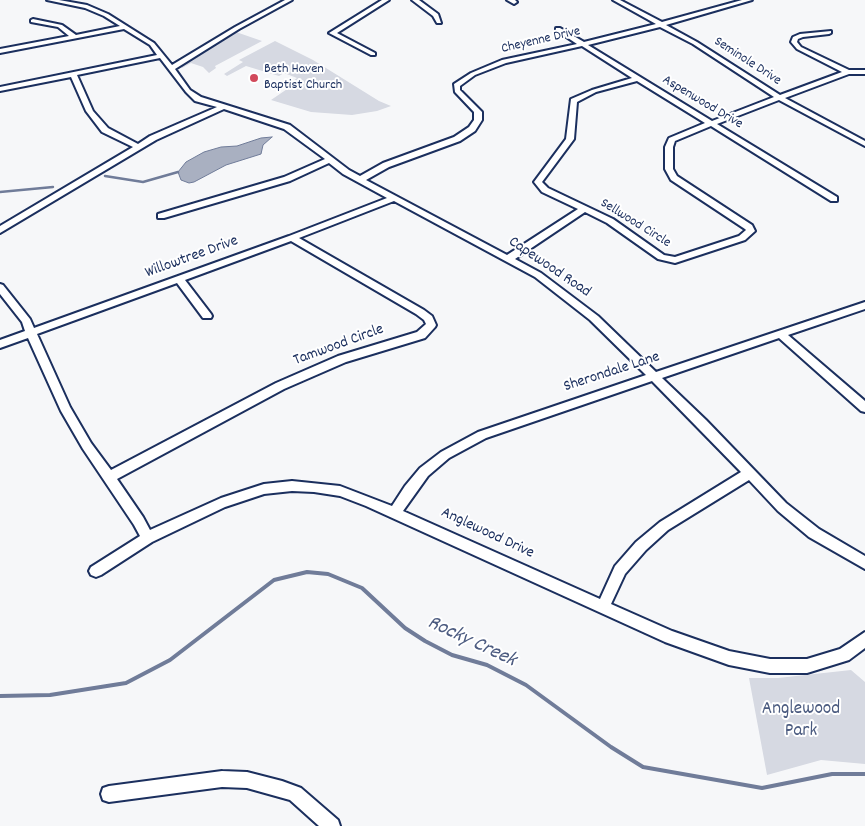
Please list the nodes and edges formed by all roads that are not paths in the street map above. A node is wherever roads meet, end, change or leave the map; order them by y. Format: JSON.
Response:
{"nodes":[{"id":1,"x":50,"y":0,"type":"edge"},
{"id":2,"x":289,"y":0,"type":"edge"},
{"id":3,"x":386,"y":0,"type":"edge"},
{"id":4,"x":415,"y":0,"type":"edge"},
{"id":5,"x":616,"y":0,"type":"edge"},
{"id":6,"x":749,"y":0,"type":"edge"},
{"id":7,"x":33,"y":21,"type":"dead end"},
{"id":8,"x":439,"y":22,"type":"dead end"},
{"id":9,"x":662,"y":25,"type":"junction"},
{"id":10,"x":126,"y":27,"type":"junction"},
{"id":11,"x":558,"y":29,"type":"dead end"},
{"id":12,"x":829,"y":32,"type":"dead end"},
{"id":13,"x":75,"y":37,"type":"junction"},
{"id":14,"x":582,"y":44,"type":"junction"},
{"id":15,"x":0,"y":51,"type":"edge"},
{"id":16,"x":373,"y":54,"type":"dead end"},
{"id":17,"x":162,"y":56,"type":"junction"},
{"id":18,"x":172,"y":68,"type":"junction"},
{"id":19,"x":848,"y":72,"type":"junction"},
{"id":20,"x":865,"y":72,"type":"edge"},
{"id":21,"x":73,"y":74,"type":"junction"},
{"id":22,"x":638,"y":78,"type":"junction"},
{"id":23,"x":0,"y":89,"type":"edge"},
{"id":24,"x":781,"y":98,"type":"junction"},
{"id":25,"x":221,"y":108,"type":"junction"},
{"id":26,"x":712,"y":123,"type":"junction"},
{"id":27,"x":865,"y":144,"type":"edge"},
{"id":28,"x":139,"y":147,"type":"junction"},
{"id":29,"x":330,"y":160,"type":"junction"},
{"id":30,"x":360,"y":180,"type":"junction"},
{"id":31,"x":394,"y":198,"type":"junction"},
{"id":32,"x":834,"y":199,"type":"dead end"},
{"id":33,"x":585,"y":208,"type":"junction"},
{"id":34,"x":161,"y":216,"type":"dead end"},
{"id":35,"x":0,"y":230,"type":"edge"},
{"id":36,"x":292,"y":238,"type":"junction"},
{"id":37,"x":509,"y":258,"type":"junction"},
{"id":38,"x":179,"y":279,"type":"junction"},
{"id":39,"x":0,"y":287,"type":"edge"},
{"id":40,"x":865,"y":304,"type":"edge"},
{"id":41,"x":208,"y":316,"type":"dead end"},
{"id":42,"x":32,"y":333,"type":"junction"},
{"id":43,"x":781,"y":334,"type":"junction"},
{"id":44,"x":0,"y":344,"type":"edge"},
{"id":45,"x":655,"y":376,"type":"junction"},
{"id":46,"x":865,"y":408,"type":"edge"},
{"id":47,"x":749,"y":474,"type":"junction"},
{"id":48,"x":109,"y":476,"type":"junction"},
{"id":49,"x":395,"y":512,"type":"junction"},
{"id":50,"x":147,"y":538,"type":"junction"},
{"id":51,"x":865,"y":563,"type":"edge"},
{"id":52,"x":96,"y":572,"type":"dead end"},
{"id":53,"x":603,"y":608,"type":"junction"},
{"id":54,"x":865,"y":639,"type":"edge"},
{"id":55,"x":109,"y":794,"type":"dead end"},
{"id":56,"x":332,"y":826,"type":"edge"}],
"edges":[{"from":1,"to":10,"type":"street","name":"Capewood Road"},
{"from":2,"to":18,"type":"street"},
{"from":3,"to":16,"type":"street"},
{"from":4,"to":8,"type":"street"},
{"from":5,"to":9,"type":"street","name":"Seminole Drive"},
{"from":6,"to":9,"type":"street","name":"Cheyenne Drive"},
{"from":7,"to":13,"type":"street"},
{"from":9,"to":14,"type":"street","name":"Cheyenne Drive"},
{"from":9,"to":24,"type":"street","name":"Seminole Drive"},
{"from":10,"to":13,"type":"street"},
{"from":10,"to":17,"type":"street","name":"Capewood Road"},
{"from":11,"to":14,"type":"street","name":"Aspenwood Drive"},
{"from":12,"to":19,"type":"street"},
{"from":13,"to":15,"type":"street"},
{"from":14,"to":22,"type":"street","name":"Aspenwood Drive"},
{"from":14,"to":30,"type":"street","name":"Cheyenne Drive"},
{"from":17,"to":18,"type":"street","name":"Capewood Road"},
{"from":17,"to":21,"type":"street"},
{"from":18,"to":25,"type":"street","name":"Capewood Road"},
{"from":19,"to":20,"type":"street","name":"Sellwood Circle"},
{"from":19,"to":24,"type":"street","name":"Sellwood Circle"},
{"from":21,"to":23,"type":"street"},
{"from":21,"to":28,"type":"street"},
{"from":22,"to":26,"type":"street","name":"Aspenwood Drive"},
{"from":22,"to":33,"type":"street","name":"Sellwood Circle"},
{"from":24,"to":26,"type":"street","name":"Sellwood Circle"},
{"from":24,"to":27,"type":"street","name":"Seminole Drive"},
{"from":25,"to":28,"type":"street"},
{"from":25,"to":29,"type":"street","name":"Capewood Road"},
{"from":26,"to":32,"type":"street","name":"Aspenwood Drive"},
{"from":26,"to":33,"type":"street","name":"Sellwood Circle"},
{"from":28,"to":35,"type":"street"},
{"from":29,"to":30,"type":"street","name":"Capewood Road"},
{"from":29,"to":34,"type":"street"},
{"from":30,"to":31,"type":"street","name":"Capewood Road"},
{"from":31,"to":36,"type":"street","name":"Willowtree Drive"},
{"from":31,"to":37,"type":"street","name":"Capewood Road"},
{"from":33,"to":37,"type":"street"},
{"from":36,"to":38,"type":"street","name":"Willowtree Drive"},
{"from":36,"to":48,"type":"street","name":"Tamwood Circle"},
{"from":37,"to":45,"type":"street","name":"Capewood Road"},
{"from":38,"to":41,"type":"street"},
{"from":38,"to":42,"type":"street","name":"Willowtree Drive"},
{"from":39,"to":42,"type":"street"},
{"from":40,"to":43,"type":"street","name":"Sherondale Lane"},
{"from":42,"to":44,"type":"street","name":"Willowtree Drive"},
{"from":42,"to":48,"type":"street"},
{"from":43,"to":45,"type":"street","name":"Sherondale Lane"},
{"from":43,"to":46,"type":"street"},
{"from":45,"to":47,"type":"street","name":"Capewood Road"},
{"from":45,"to":49,"type":"street","name":"Sherondale Lane"},
{"from":47,"to":51,"type":"street","name":"Capewood Road"},
{"from":47,"to":53,"type":"street"},
{"from":48,"to":50,"type":"street"},
{"from":49,"to":50,"type":"street","name":"Anglewood Drive"},
{"from":49,"to":53,"type":"street","name":"Anglewood Drive"},
{"from":50,"to":52,"type":"street","name":"Anglewood Drive"},
{"from":53,"to":54,"type":"street","name":"Anglewood Drive"},
{"from":55,"to":56,"type":"street"}]}
